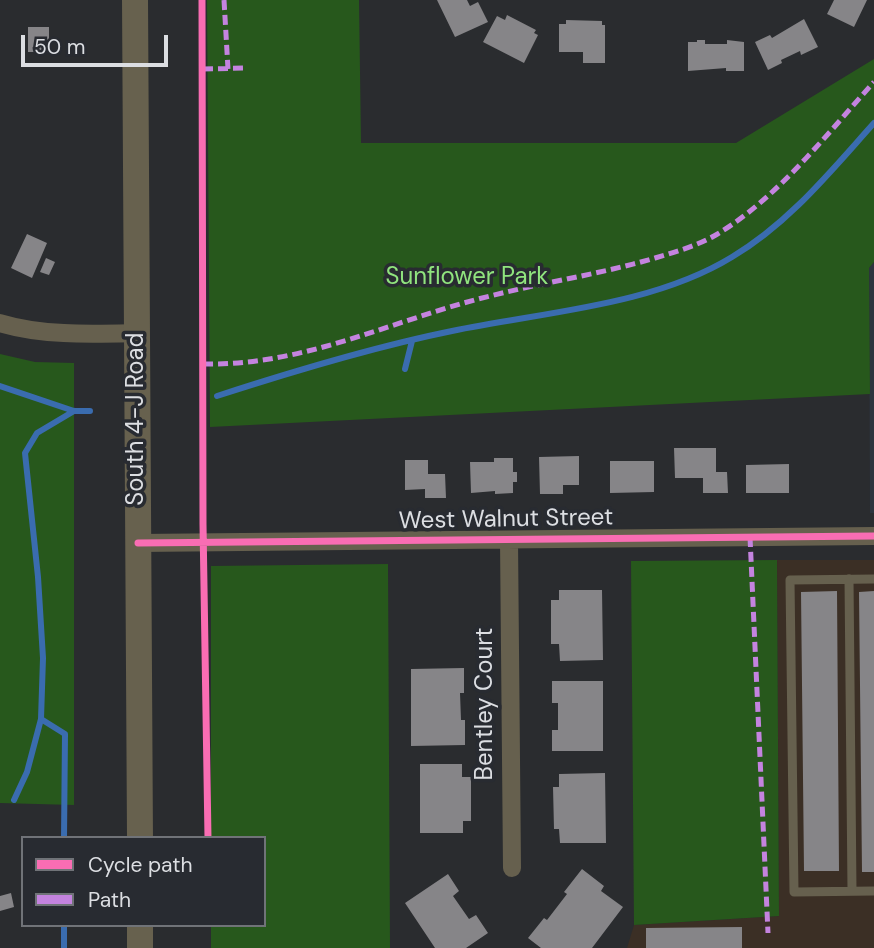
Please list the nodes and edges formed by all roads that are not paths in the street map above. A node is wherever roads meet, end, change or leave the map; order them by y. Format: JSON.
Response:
{"nodes":[{"id":1,"x":135,"y":0,"type":"edge"},
{"id":2,"x":0,"y":323,"type":"edge"},
{"id":3,"x":137,"y":333,"type":"junction"},
{"id":4,"x":874,"y":536,"type":"edge"},
{"id":5,"x":509,"y":540,"type":"junction"},
{"id":6,"x":138,"y":542,"type":"junction"},
{"id":7,"x":849,"y":579,"type":"junction"},
{"id":8,"x":874,"y":579,"type":"edge"},
{"id":9,"x":140,"y":836,"type":"edge"},
{"id":10,"x":512,"y":868,"type":"dead end"},
{"id":11,"x":852,"y":891,"type":"junction"},
{"id":12,"x":874,"y":891,"type":"edge"},
{"id":13,"x":140,"y":927,"type":"edge"},
{"id":14,"x":141,"y":948,"type":"edge"}],
"edges":[{"from":1,"to":3,"type":"main road","name":"South 4-J Road"},
{"from":2,"to":3,"type":"street"},
{"from":3,"to":6,"type":"main road","name":"South 4-J Road"},
{"from":4,"to":5,"type":"street","name":"West Walnut Street"},
{"from":5,"to":6,"type":"street","name":"West Walnut Street"},
{"from":5,"to":10,"type":"street","name":"Bentley Court"},
{"from":6,"to":9,"type":"main road","name":"South 4-J Road"},
{"from":7,"to":8,"type":"lane"},
{"from":7,"to":11,"type":"lane"},
{"from":7,"to":11,"type":"lane"},
{"from":11,"to":12,"type":"lane"},
{"from":13,"to":14,"type":"main road"}]}
